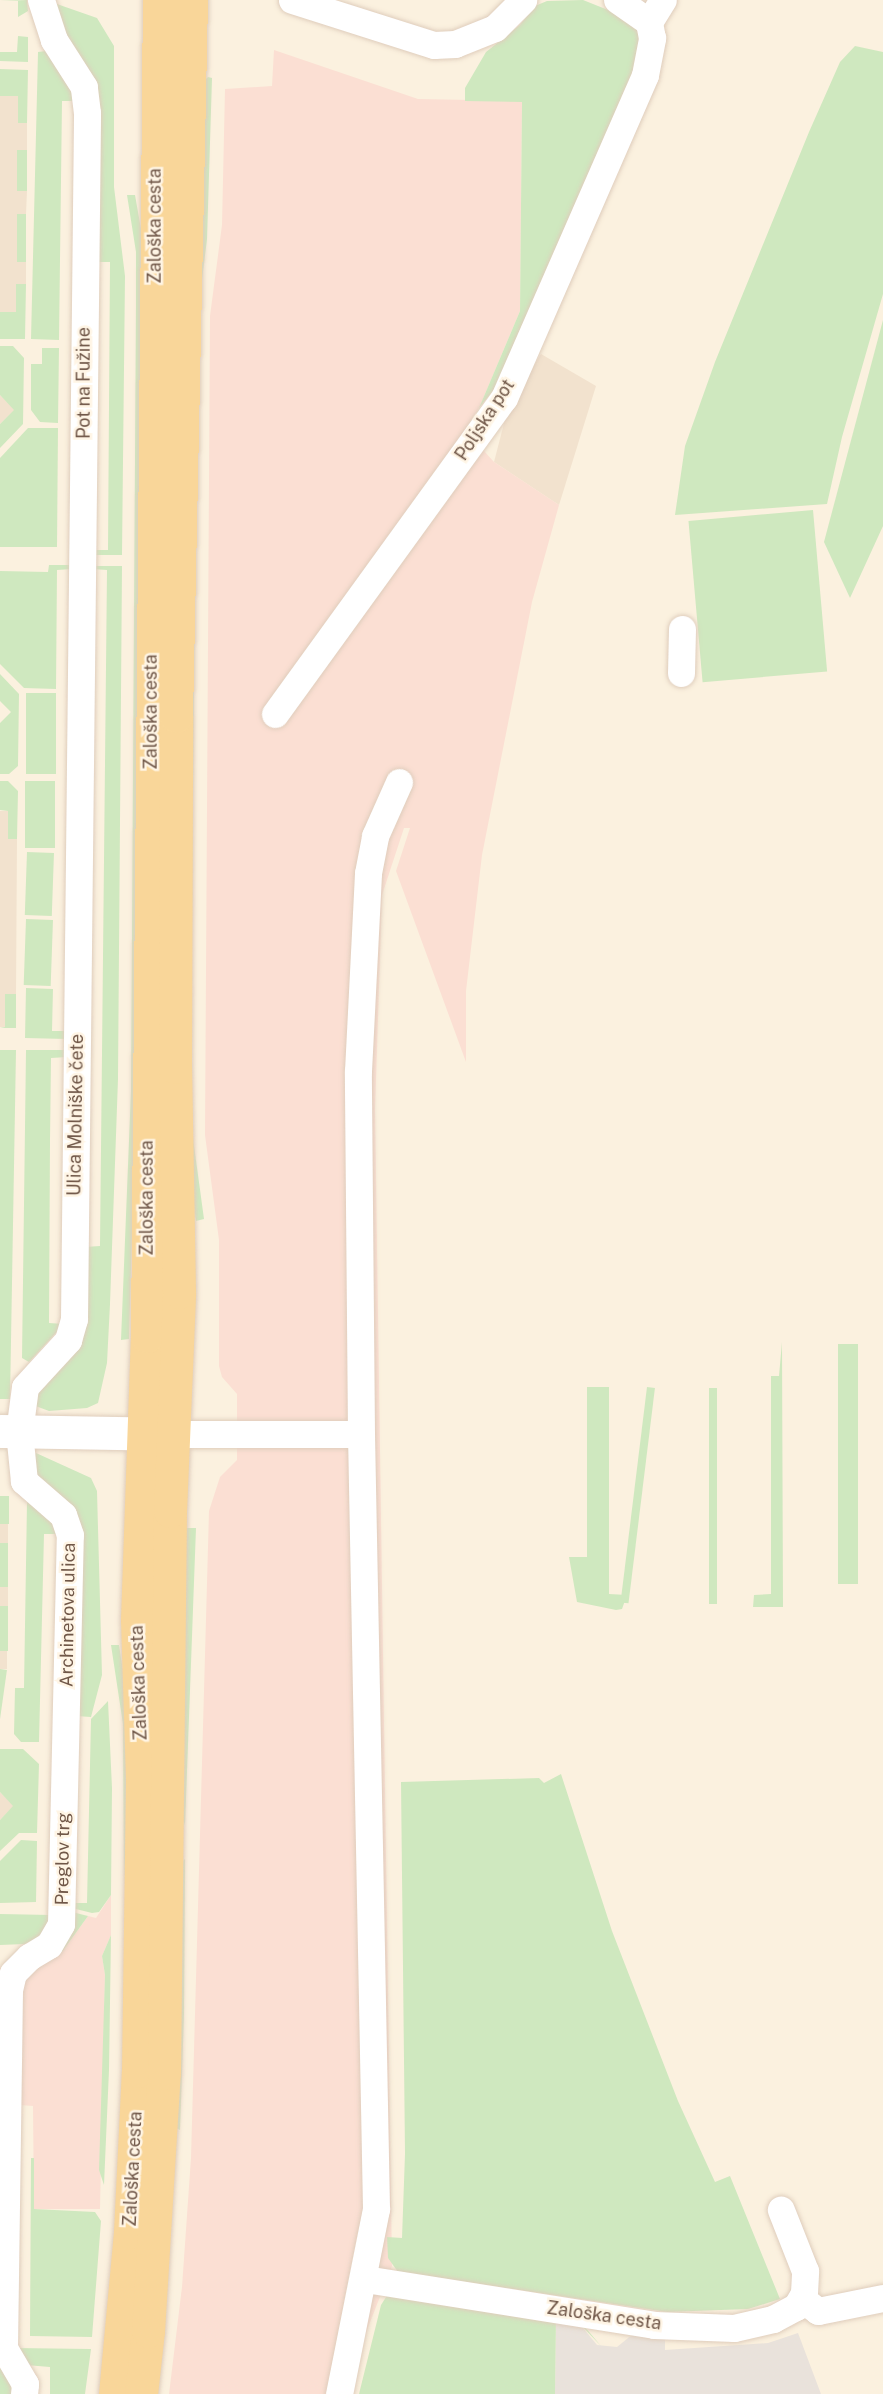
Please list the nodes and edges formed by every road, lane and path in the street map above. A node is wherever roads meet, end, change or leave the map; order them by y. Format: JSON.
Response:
{"nodes":[{"id":1,"x":41,"y":0,"type":"edge"},
{"id":2,"x":159,"y":0,"type":"edge"},
{"id":3,"x":191,"y":0,"type":"edge"},
{"id":4,"x":292,"y":0,"type":"edge"},
{"id":5,"x":523,"y":0,"type":"edge"},
{"id":6,"x":617,"y":0,"type":"edge"},
{"id":7,"x":656,"y":11,"type":"edge"},
{"id":8,"x":682,"y":629,"type":"dead end"},
{"id":9,"x":681,"y":673,"type":"dead end"},
{"id":10,"x":275,"y":714,"type":"dead end"},
{"id":11,"x":80,"y":778,"type":"joint"},
{"id":12,"x":399,"y":782,"type":"dead end"},
{"id":13,"x":10,"y":1432,"type":"edge"},
{"id":14,"x":159,"y":1434,"type":"junction"},
{"id":15,"x":361,"y":1434,"type":"junction"},
{"id":16,"x":65,"y":1746,"type":"joint"},
{"id":17,"x":0,"y":1956,"type":"edge"},
{"id":18,"x":29,"y":1957,"type":"junction"},
{"id":19,"x":781,"y":2210,"type":"dead end"},
{"id":20,"x":365,"y":2279,"type":"junction"},
{"id":21,"x":2,"y":2294,"type":"edge"},
{"id":22,"x":883,"y":2298,"type":"edge"},
{"id":23,"x":802,"y":2299,"type":"junction"},
{"id":24,"x":24,"y":2394,"type":"edge"},
{"id":25,"x":115,"y":2394,"type":"edge"},
{"id":26,"x":141,"y":2394,"type":"edge"},
{"id":27,"x":339,"y":2394,"type":"edge"}],
"edges":[{"from":1,"to":11,"type":"street","name":"Pot na Fužine"},
{"from":2,"to":14,"type":"main road","name":"Zaloška cesta"},
{"from":3,"to":14,"type":"main road","name":"Zaloška cesta"},
{"from":4,"to":5,"type":"street"},
{"from":6,"to":7,"type":"street","name":"Poljska pot"},
{"from":7,"to":10,"type":"street","name":"Poljska pot"},
{"from":8,"to":9,"type":"street"},
{"from":11,"to":13,"type":"street","name":"Ulica Molniške čete"},
{"from":12,"to":15,"type":"street"},
{"from":13,"to":14,"type":"street"},
{"from":13,"to":16,"type":"street","name":"Archinetova ulica"},
{"from":14,"to":15,"type":"street"},
{"from":14,"to":25,"type":"main road","name":"Zaloška cesta"},
{"from":14,"to":26,"type":"main road","name":"Zaloška cesta"},
{"from":15,"to":20,"type":"street"},
{"from":16,"to":18,"type":"street","name":"Preglov trg"},
{"from":17,"to":18,"type":"street"},
{"from":18,"to":21,"type":"street","name":"Preglov trg"},
{"from":19,"to":23,"type":"street"},
{"from":20,"to":23,"type":"street","name":"Zaloška cesta"},
{"from":20,"to":27,"type":"street"},
{"from":21,"to":24,"type":"street","name":"Preglov trg"},
{"from":22,"to":23,"type":"street"}]}
